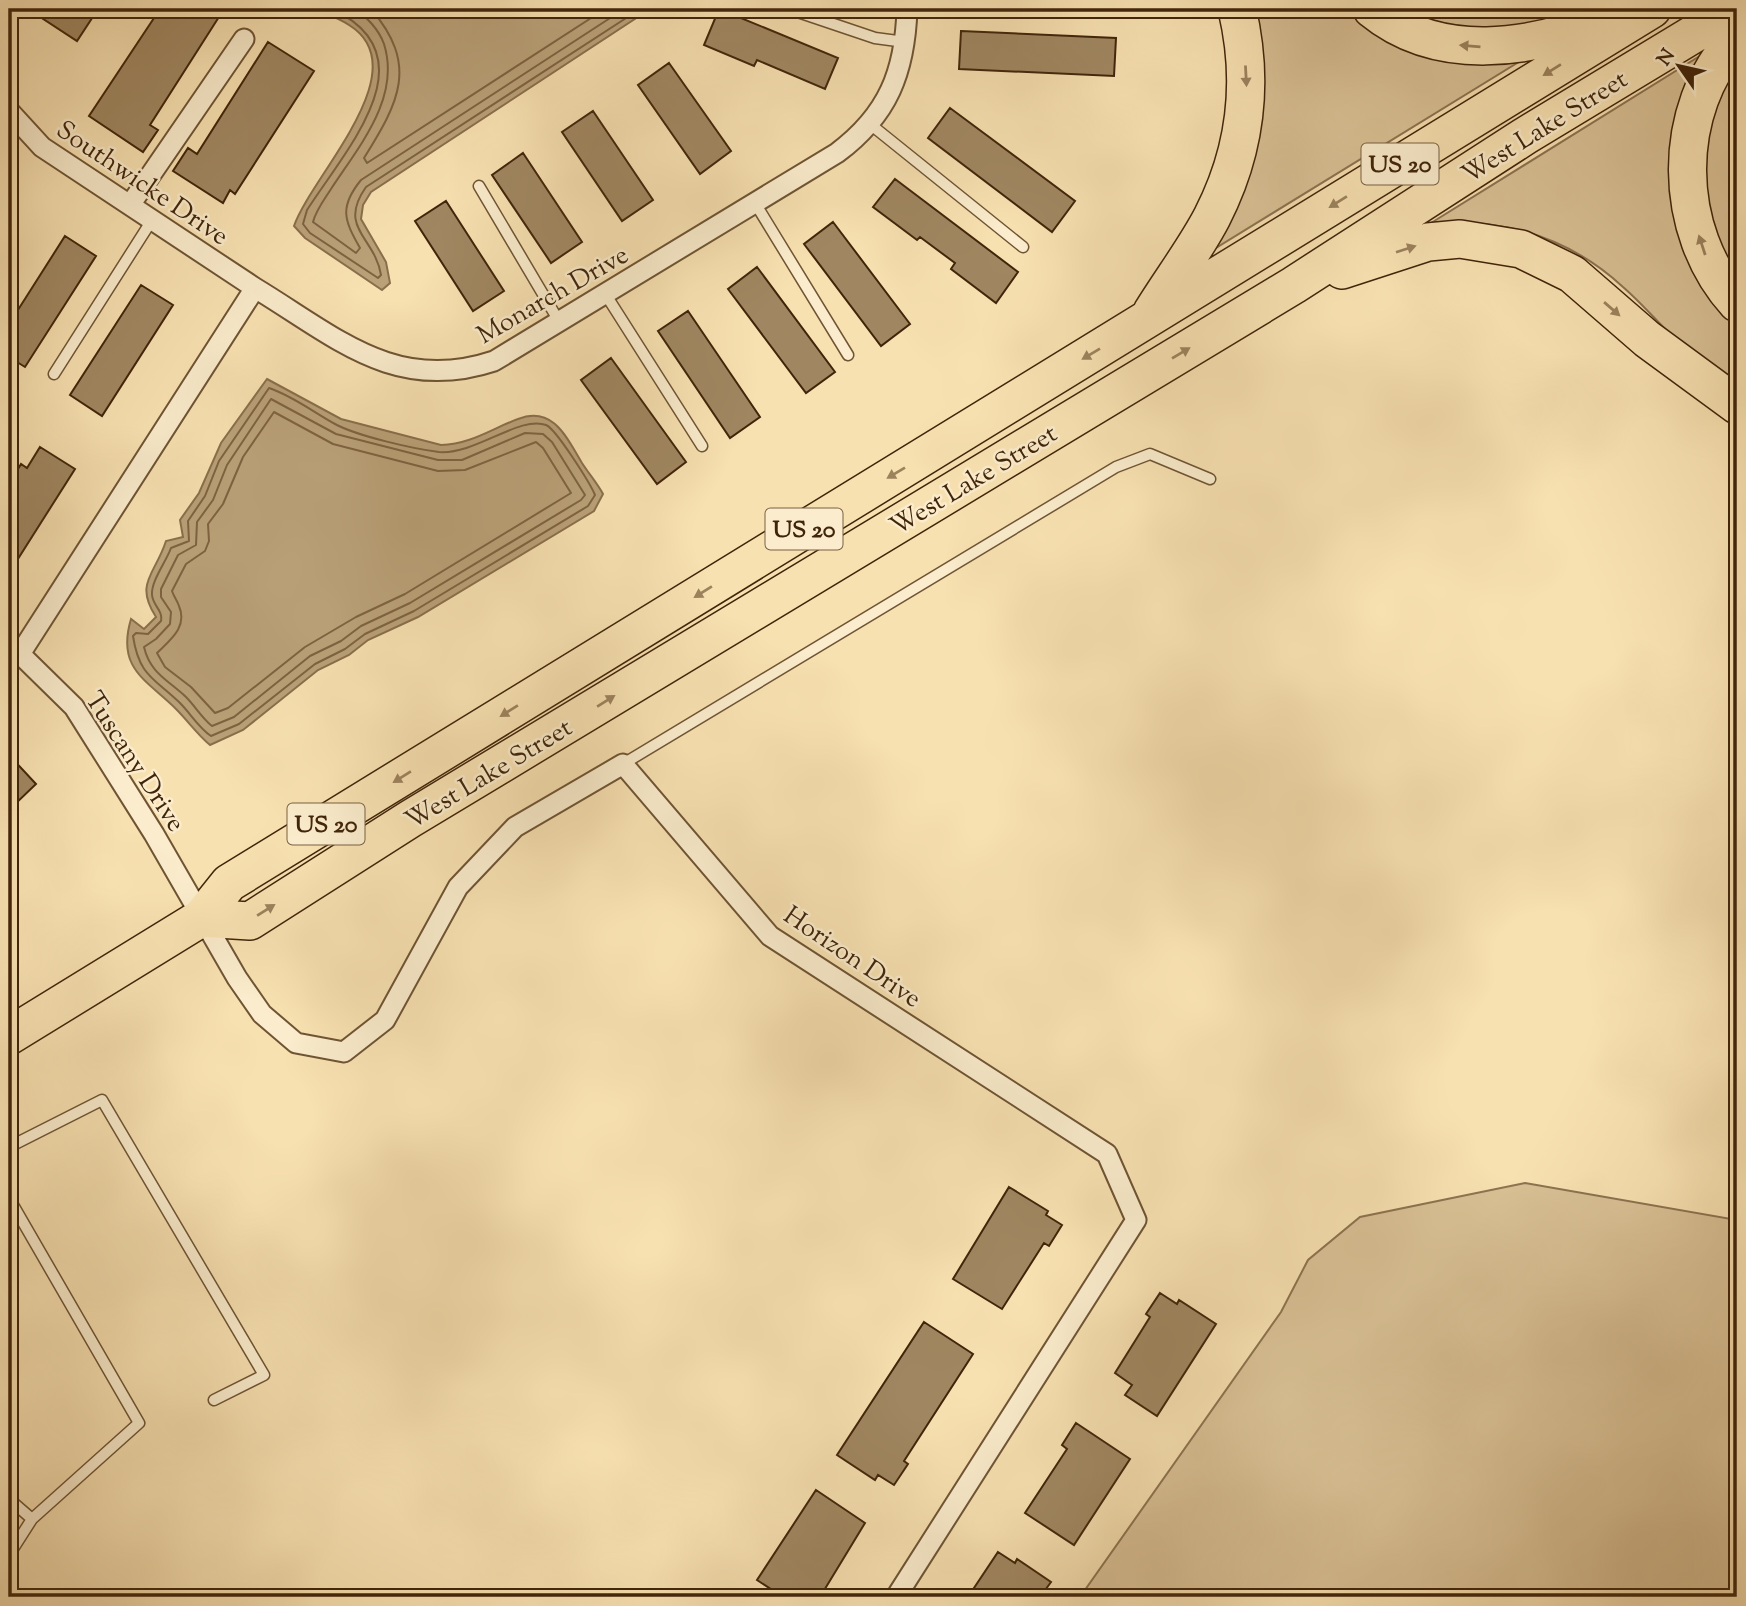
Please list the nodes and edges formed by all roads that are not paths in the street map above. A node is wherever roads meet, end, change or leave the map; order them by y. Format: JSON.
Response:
{"nodes":[{"id":1,"x":789,"y":9,"type":"edge"},
{"id":2,"x":907,"y":9,"type":"edge"},
{"id":3,"x":979,"y":9,"type":"edge"},
{"id":4,"x":1237,"y":9,"type":"edge"},
{"id":5,"x":1371,"y":9,"type":"edge"},
{"id":6,"x":1630,"y":9,"type":"edge"},
{"id":7,"x":1652,"y":9,"type":"edge"},
{"id":8,"x":1735,"y":9,"type":"edge"},
{"id":9,"x":1737,"y":38,"type":"edge"},
{"id":10,"x":244,"y":39,"type":"dead end"},
{"id":11,"x":906,"y":42,"type":"junction"},
{"id":12,"x":10,"y":119,"type":"edge"},
{"id":13,"x":870,"y":124,"type":"junction"},
{"id":14,"x":480,"y":187,"type":"dead end"},
{"id":15,"x":755,"y":203,"type":"junction"},
{"id":16,"x":130,"y":205,"type":"junction"},
{"id":17,"x":152,"y":219,"type":"junction"},
{"id":18,"x":1023,"y":247,"type":"dead end"},
{"id":19,"x":1294,"y":285,"type":"junction"},
{"id":20,"x":256,"y":288,"type":"junction"},
{"id":21,"x":606,"y":295,"type":"junction"},
{"id":22,"x":1737,"y":303,"type":"edge"},
{"id":23,"x":1149,"y":318,"type":"junction"},
{"id":24,"x":560,"y":323,"type":"junction"},
{"id":25,"x":848,"y":355,"type":"dead end"},
{"id":26,"x":54,"y":374,"type":"dead end"},
{"id":27,"x":1737,"y":405,"type":"edge"},
{"id":28,"x":702,"y":446,"type":"dead end"},
{"id":29,"x":1210,"y":479,"type":"dead end"},
{"id":30,"x":14,"y":651,"type":"edge"},
{"id":31,"x":623,"y":764,"type":"junction"},
{"id":32,"x":201,"y":918,"type":"junction"},
{"id":33,"x":9,"y":1036,"type":"edge"},
{"id":34,"x":9,"y":1147,"type":"edge"},
{"id":35,"x":9,"y":1198,"type":"edge"},
{"id":36,"x":214,"y":1400,"type":"dead end"},
{"id":37,"x":9,"y":1499,"type":"edge"},
{"id":38,"x":32,"y":1519,"type":"junction"},
{"id":39,"x":9,"y":1555,"type":"edge"},
{"id":40,"x":895,"y":1597,"type":"edge"}],
"edges":[{"from":1,"to":11,"type":"lane"},
{"from":2,"to":3,"type":"lane"},
{"from":2,"to":11,"type":"street","name":"Monarch Drive"},
{"from":4,"to":23,"type":"highway","one_way":true},
{"from":6,"to":5,"type":"highway","one_way":true},
{"from":7,"to":23,"type":"highway","name":"West Lake Street","number":"US 20","one_way":true},
{"from":8,"to":19,"type":"highway","name":"West Lake Street","number":"US 20"},
{"from":22,"to":9,"type":"highway","one_way":true},
{"from":10,"to":16,"type":"street"},
{"from":11,"to":13,"type":"street","name":"Monarch Drive"},
{"from":12,"to":16,"type":"street","name":"Southwicke Drive"},
{"from":13,"to":15,"type":"street","name":"Monarch Drive"},
{"from":13,"to":18,"type":"lane"},
{"from":14,"to":24,"type":"lane"},
{"from":15,"to":21,"type":"street","name":"Monarch Drive"},
{"from":15,"to":25,"type":"lane"},
{"from":16,"to":17,"type":"street","name":"Southwicke Drive"},
{"from":17,"to":20,"type":"street","name":"Southwicke Drive"},
{"from":17,"to":26,"type":"lane"},
{"from":19,"to":27,"type":"highway","one_way":true},
{"from":32,"to":19,"type":"highway","name":"West Lake Street","number":"US 20","one_way":true},
{"from":20,"to":24,"type":"street","name":"Monarch Drive"},
{"from":20,"to":30,"type":"street"},
{"from":21,"to":24,"type":"street","name":"Monarch Drive"},
{"from":21,"to":28,"type":"lane"},
{"from":23,"to":32,"type":"highway","name":"West Lake Street","number":"US 20","one_way":true},
{"from":29,"to":31,"type":"lane"},
{"from":30,"to":32,"type":"street","name":"Tuscany Drive"},
{"from":31,"to":32,"type":"street"},
{"from":31,"to":40,"type":"street","name":"Horizon Drive"},
{"from":32,"to":33,"type":"highway","name":"West Lake Street","number":"US 20"},
{"from":34,"to":36,"type":"lane"},
{"from":35,"to":38,"type":"lane"},
{"from":37,"to":38,"type":"lane"},
{"from":38,"to":39,"type":"lane"}]}
